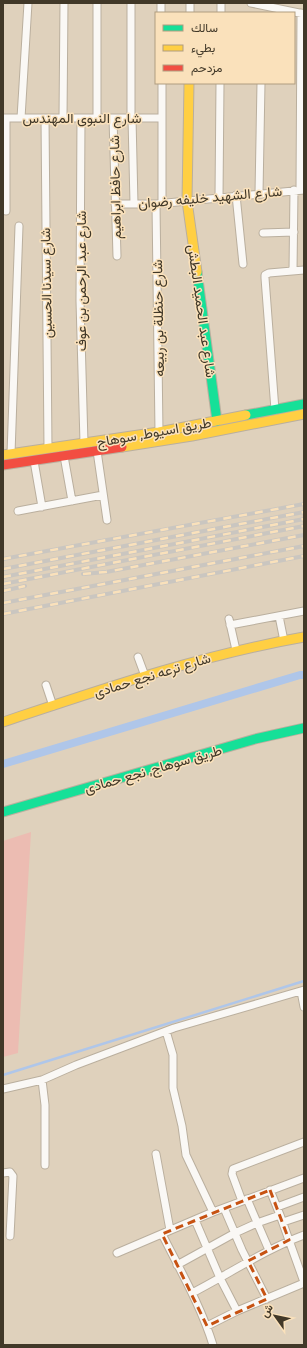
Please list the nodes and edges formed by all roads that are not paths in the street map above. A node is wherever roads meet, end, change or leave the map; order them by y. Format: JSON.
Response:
{"nodes":[{"id":1,"x":28,"y":3,"type":"edge"},
{"id":2,"x":64,"y":3,"type":"edge"},
{"id":3,"x":97,"y":3,"type":"edge"},
{"id":4,"x":131,"y":3,"type":"edge"},
{"id":5,"x":251,"y":3,"type":"edge"},
{"id":6,"x":294,"y":3,"type":"edge"},
{"id":7,"x":263,"y":9,"type":"edge"},
{"id":8,"x":292,"y":12,"type":"joint"},
{"id":9,"x":302,"y":14,"type":"edge"},
{"id":10,"x":162,"y":84,"type":"edge"},
{"id":11,"x":189,"y":84,"type":"edge"},
{"id":12,"x":220,"y":84,"type":"edge"},
{"id":13,"x":261,"y":84,"type":"edge"},
{"id":14,"x":4,"y":118,"type":"edge"},
{"id":15,"x":21,"y":118,"type":"junction"},
{"id":16,"x":45,"y":118,"type":"junction"},
{"id":17,"x":63,"y":118,"type":"junction"},
{"id":18,"x":81,"y":118,"type":"junction"},
{"id":19,"x":97,"y":118,"type":"junction"},
{"id":20,"x":113,"y":118,"type":"junction"},
{"id":21,"x":132,"y":118,"type":"junction"},
{"id":22,"x":162,"y":118,"type":"junction"},
{"id":23,"x":300,"y":190,"type":"edge"},
{"id":24,"x":259,"y":193,"type":"junction"},
{"id":25,"x":236,"y":196,"type":"junction"},
{"id":26,"x":219,"y":197,"type":"junction"},
{"id":27,"x":187,"y":201,"type":"junction"},
{"id":28,"x":159,"y":203,"type":"junction"},
{"id":29,"x":115,"y":204,"type":"junction"},
{"id":30,"x":134,"y":204,"type":"junction"},
{"id":31,"x":6,"y":211,"type":"dead end"},
{"id":32,"x":19,"y":226,"type":"dead end"},
{"id":33,"x":294,"y":232,"type":"junction"},
{"id":34,"x":263,"y":233,"type":"dead end"},
{"id":35,"x":117,"y":256,"type":"dead end"},
{"id":36,"x":242,"y":264,"type":"dead end"},
{"id":37,"x":304,"y":270,"type":"edge"},
{"id":38,"x":293,"y":271,"type":"junction"},
{"id":39,"x":304,"y":404,"type":"edge"},
{"id":40,"x":274,"y":410,"type":"junction"},
{"id":41,"x":304,"y":414,"type":"edge"},
{"id":42,"x":217,"y":421,"type":"junction"},
{"id":43,"x":159,"y":432,"type":"junction"},
{"id":44,"x":84,"y":443,"type":"junction"},
{"id":45,"x":48,"y":448,"type":"junction"},
{"id":46,"x":96,"y":451,"type":"junction"},
{"id":47,"x":7,"y":454,"type":"edge"},
{"id":48,"x":64,"y":456,"type":"junction"},
{"id":49,"x":34,"y":461,"type":"junction"},
{"id":50,"x":3,"y":465,"type":"edge"},
{"id":51,"x":103,"y":495,"type":"junction"},
{"id":52,"x":72,"y":501,"type":"junction"},
{"id":53,"x":42,"y":507,"type":"junction"},
{"id":54,"x":18,"y":511,"type":"dead end"},
{"id":55,"x":107,"y":520,"type":"dead end"},
{"id":56,"x":304,"y":611,"type":"edge"},
{"id":57,"x":279,"y":616,"type":"junction"},
{"id":58,"x":304,"y":637,"type":"edge"},
{"id":59,"x":284,"y":640,"type":"junction"},
{"id":60,"x":236,"y":650,"type":"junction"},
{"id":61,"x":138,"y":657,"type":"dead end"},
{"id":62,"x":145,"y":676,"type":"junction"},
{"id":63,"x":46,"y":685,"type":"dead end"},
{"id":64,"x":53,"y":706,"type":"junction"},
{"id":65,"x":3,"y":722,"type":"edge"},
{"id":66,"x":304,"y":728,"type":"edge"},
{"id":67,"x":3,"y":812,"type":"edge"},
{"id":68,"x":302,"y":990,"type":"edge"},
{"id":69,"x":304,"y":1007,"type":"edge"},
{"id":70,"x":166,"y":1031,"type":"junction"},
{"id":71,"x":42,"y":1080,"type":"junction"},
{"id":72,"x":3,"y":1089,"type":"edge"},
{"id":73,"x":304,"y":1142,"type":"edge"},
{"id":74,"x":156,"y":1154,"type":"dead end"},
{"id":75,"x":45,"y":1165,"type":"dead end"},
{"id":76,"x":3,"y":1172,"type":"edge"},
{"id":77,"x":304,"y":1178,"type":"edge"},
{"id":78,"x":270,"y":1190,"type":"junction"},
{"id":79,"x":304,"y":1197,"type":"edge"},
{"id":80,"x":244,"y":1200,"type":"junction"},
{"id":81,"x":277,"y":1207,"type":"junction"},
{"id":82,"x":224,"y":1208,"type":"junction"},
{"id":83,"x":212,"y":1212,"type":"junction"},
{"id":84,"x":304,"y":1215,"type":"edge"},
{"id":85,"x":282,"y":1218,"type":"junction"},
{"id":86,"x":195,"y":1220,"type":"junction"},
{"id":87,"x":257,"y":1223,"type":"junction"},
{"id":88,"x":170,"y":1230,"type":"junction"},
{"id":89,"x":235,"y":1233,"type":"junction"},
{"id":90,"x":162,"y":1234,"type":"junction"},
{"id":91,"x":304,"y":1235,"type":"edge"},
{"id":92,"x":10,"y":1236,"type":"dead end"},
{"id":93,"x":289,"y":1240,"type":"junction"},
{"id":94,"x":208,"y":1248,"type":"junction"},
{"id":95,"x":270,"y":1250,"type":"junction"},
{"id":96,"x":117,"y":1253,"type":"dead end"},
{"id":97,"x":248,"y":1261,"type":"junction"},
{"id":98,"x":177,"y":1264,"type":"junction"},
{"id":99,"x":220,"y":1278,"type":"junction"},
{"id":100,"x":304,"y":1283,"type":"edge"},
{"id":101,"x":192,"y":1293,"type":"junction"},
{"id":102,"x":267,"y":1299,"type":"junction"},
{"id":103,"x":237,"y":1311,"type":"junction"},
{"id":104,"x":207,"y":1326,"type":"junction"},
{"id":105,"x":214,"y":1345,"type":"edge"}],
"edges":[{"from":1,"to":15,"type":"street"},
{"from":2,"to":17,"type":"street"},
{"from":3,"to":19,"type":"street"},
{"from":4,"to":21,"type":"street"},
{"from":5,"to":7,"type":"street"},
{"from":6,"to":8,"type":"street"},
{"from":7,"to":8,"type":"street"},
{"from":9,"to":23,"type":"street"},
{"from":10,"to":22,"type":"street","name":"شارع حنظلة بن ربيعه"},
{"from":11,"to":27,"type":"main road","name":"شارع عبد الحميد البطش"},
{"from":12,"to":26,"type":"street"},
{"from":13,"to":24,"type":"street"},
{"from":14,"to":15,"type":"street","name":"شارع النبوى المهندس"},
{"from":14,"to":31,"type":"street"},
{"from":15,"to":16,"type":"street","name":"شارع النبوى المهندس"},
{"from":16,"to":17,"type":"street","name":"شارع النبوى المهندس"},
{"from":16,"to":45,"type":"street","name":"شارع سيدنا الحسين"},
{"from":17,"to":18,"type":"street","name":"شارع النبوى المهندس"},
{"from":18,"to":19,"type":"street","name":"شارع النبوى المهندس"},
{"from":18,"to":44,"type":"street","name":"شارع عبد الرحمن بن عوف"},
{"from":19,"to":20,"type":"street","name":"شارع النبوى المهندس"},
{"from":20,"to":21,"type":"street","name":"شارع النبوى المهندس"},
{"from":20,"to":29,"type":"street","name":"شارع حافظ ابراهيم"},
{"from":21,"to":22,"type":"street","name":"شارع النبوى المهندس"},
{"from":21,"to":30,"type":"street"},
{"from":22,"to":28,"type":"street","name":"شارع حنظلة بن ربيعه"},
{"from":23,"to":24,"type":"street","name":"شارع الشهيد خليفه رضوان"},
{"from":23,"to":33,"type":"street"},
{"from":24,"to":25,"type":"street","name":"شارع الشهيد خليفه رضوان"},
{"from":25,"to":26,"type":"street","name":"شارع الشهيد خليفه رضوان"},
{"from":25,"to":36,"type":"street"},
{"from":26,"to":27,"type":"street","name":"شارع الشهيد خليفه رضوان"},
{"from":27,"to":28,"type":"street","name":"شارع الشهيد خليفه رضوان"},
{"from":27,"to":42,"type":"main road","name":"شارع عبد الحميد البطش"},
{"from":28,"to":30,"type":"street","name":"شارع الشهيد خليفه رضوان"},
{"from":28,"to":43,"type":"street","name":"شارع حنظلة بن ربيعه"},
{"from":29,"to":30,"type":"street","name":"شارع الشهيد خليفه رضوان"},
{"from":29,"to":35,"type":"street","name":"شارع حافظ ابراهيم"},
{"from":32,"to":47,"type":"street"},
{"from":33,"to":34,"type":"street"},
{"from":33,"to":38,"type":"street"},
{"from":37,"to":38,"type":"street"},
{"from":38,"to":40,"type":"street"},
{"from":39,"to":40,"type":"main road","name":"طريق اسيوط, سوهاج"},
{"from":40,"to":42,"type":"main road","name":"طريق اسيوط, سوهاج"},
{"from":41,"to":46,"type":"main road","name":"طريق اسيوط, سوهاج"},
{"from":42,"to":43,"type":"main road","name":"طريق اسيوط, سوهاج"},
{"from":43,"to":44,"type":"main road","name":"طريق اسيوط, سوهاج"},
{"from":44,"to":45,"type":"main road","name":"طريق اسيوط, سوهاج"},
{"from":45,"to":47,"type":"main road","name":"طريق اسيوط, سوهاج"},
{"from":46,"to":48,"type":"main road","name":"طريق اسيوط, سوهاج"},
{"from":46,"to":51,"type":"street"},
{"from":48,"to":49,"type":"main road","name":"طريق اسيوط, سوهاج"},
{"from":48,"to":52,"type":"street"},
{"from":49,"to":50,"type":"main road","name":"طريق اسيوط, سوهاج"},
{"from":49,"to":53,"type":"street"},
{"from":51,"to":52,"type":"street"},
{"from":51,"to":55,"type":"street"},
{"from":52,"to":53,"type":"street"},
{"from":53,"to":54,"type":"street"},
{"from":56,"to":57,"type":"street"},
{"from":57,"to":59,"type":"street"},
{"from":57,"to":60,"type":"street"},
{"from":58,"to":59,"type":"main road","name":"شارع ترعه نجع حمادى"},
{"from":59,"to":60,"type":"main road","name":"شارع ترعه نجع حمادى"},
{"from":60,"to":62,"type":"main road","name":"شارع ترعه نجع حمادى"},
{"from":61,"to":62,"type":"street"},
{"from":62,"to":64,"type":"main road","name":"شارع ترعه نجع حمادى"},
{"from":63,"to":64,"type":"street"},
{"from":64,"to":65,"type":"main road","name":"شارع ترعه نجع حمادى"},
{"from":66,"to":67,"type":"main road","name":"طريق سوهاج, نجع حمادى"},
{"from":68,"to":69,"type":"street"},
{"from":68,"to":70,"type":"street"},
{"from":70,"to":71,"type":"street"},
{"from":70,"to":83,"type":"street"},
{"from":71,"to":72,"type":"street"},
{"from":71,"to":75,"type":"street"},
{"from":73,"to":80,"type":"street"},
{"from":74,"to":88,"type":"street"},
{"from":76,"to":92,"type":"street"},
{"from":77,"to":78,"type":"street"},
{"from":78,"to":80,"type":"street"},
{"from":78,"to":81,"type":"street"},
{"from":79,"to":81,"type":"street"},
{"from":80,"to":82,"type":"street"},
{"from":80,"to":87,"type":"street"},
{"from":81,"to":85,"type":"street"},
{"from":82,"to":83,"type":"street"},
{"from":82,"to":89,"type":"street"},
{"from":83,"to":86,"type":"street"},
{"from":84,"to":85,"type":"street"},
{"from":85,"to":87,"type":"street"},
{"from":85,"to":93,"type":"street"},
{"from":86,"to":88,"type":"street"},
{"from":86,"to":94,"type":"street"},
{"from":87,"to":89,"type":"street"},
{"from":87,"to":95,"type":"street"},
{"from":88,"to":90,"type":"street"},
{"from":89,"to":94,"type":"street"},
{"from":89,"to":97,"type":"street"},
{"from":90,"to":96,"type":"street"},
{"from":90,"to":98,"type":"street"},
{"from":91,"to":93,"type":"street"},
{"from":93,"to":95,"type":"street"},
{"from":93,"to":100,"type":"street"},
{"from":94,"to":98,"type":"street"},
{"from":94,"to":99,"type":"street"},
{"from":95,"to":97,"type":"street"},
{"from":97,"to":99,"type":"street"},
{"from":97,"to":102,"type":"street"},
{"from":98,"to":101,"type":"street"},
{"from":99,"to":101,"type":"street"},
{"from":99,"to":103,"type":"street"},
{"from":100,"to":102,"type":"street"},
{"from":101,"to":104,"type":"street"},
{"from":102,"to":103,"type":"street"},
{"from":103,"to":104,"type":"street"},
{"from":104,"to":105,"type":"street"}]}
